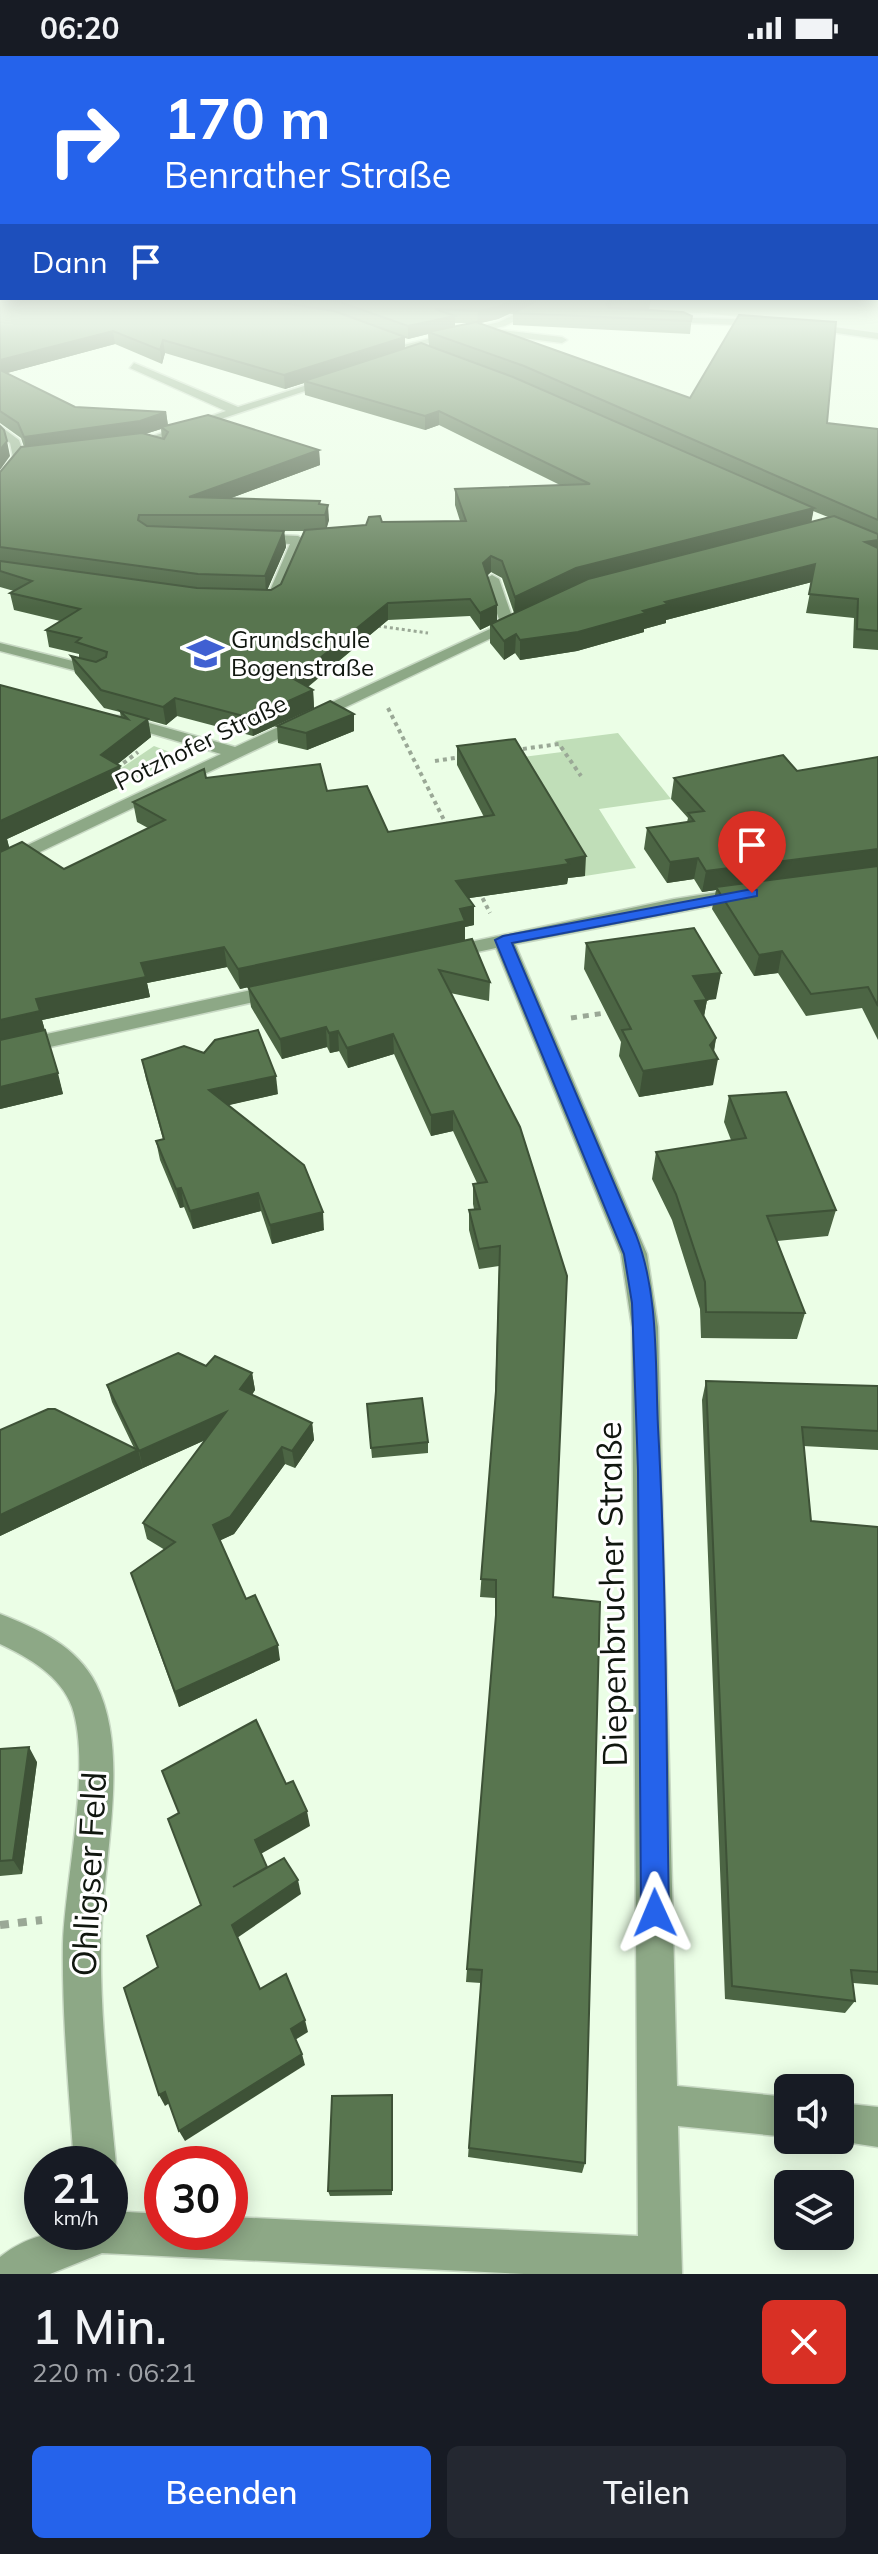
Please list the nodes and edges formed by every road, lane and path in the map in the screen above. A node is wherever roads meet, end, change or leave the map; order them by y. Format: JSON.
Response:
{"nodes":[{"id":1,"x":209,"y":402,"type":"edge"},
{"id":2,"x":268,"y":402,"type":"edge"},
{"id":3,"x":239,"y":411,"type":"junction"},
{"id":4,"x":0,"y":429,"type":"edge"},
{"id":5,"x":145,"y":441,"type":"junction"},
{"id":6,"x":130,"y":443,"type":"edge"},
{"id":7,"x":163,"y":449,"type":"edge"},
{"id":8,"x":37,"y":455,"type":"edge"},
{"id":9,"x":19,"y":457,"type":"junction"},
{"id":10,"x":0,"y":483,"type":"edge"},
{"id":11,"x":239,"y":538,"type":"edge"},
{"id":12,"x":492,"y":579,"type":"edge"},
{"id":13,"x":244,"y":599,"type":"edge"},
{"id":14,"x":531,"y":614,"type":"edge"},
{"id":15,"x":368,"y":624,"type":"edge"},
{"id":16,"x":508,"y":625,"type":"junction"},
{"id":17,"x":469,"y":643,"type":"junction"},
{"id":18,"x":0,"y":647,"type":"edge"},
{"id":19,"x":100,"y":672,"type":"edge"},
{"id":20,"x":377,"y":685,"type":"junction"},
{"id":21,"x":105,"y":716,"type":"edge"},
{"id":22,"x":512,"y":751,"type":"edge"},
{"id":23,"x":236,"y":753,"type":"junction"},
{"id":24,"x":466,"y":757,"type":"edge"},
{"id":25,"x":435,"y":761,"type":"dead end"},
{"id":26,"x":578,"y":777,"type":"dead end"},
{"id":27,"x":448,"y":830,"type":"edge"},
{"id":28,"x":0,"y":865,"type":"edge"},
{"id":29,"x":476,"y":885,"type":"edge"},
{"id":30,"x":761,"y":892,"type":"edge"},
{"id":31,"x":503,"y":940,"type":"junction"},
{"id":32,"x":421,"y":958,"type":"edge"},
{"id":33,"x":293,"y":986,"type":"edge"},
{"id":34,"x":0,"y":1051,"type":"edge"},
{"id":35,"x":0,"y":1629,"type":"edge"},
{"id":36,"x":657,"y":2104,"type":"junction"},
{"id":37,"x":774,"y":2116,"type":"edge"},
{"id":38,"x":854,"y":2124,"type":"edge"},
{"id":39,"x":878,"y":2127,"type":"edge"},
{"id":40,"x":94,"y":2146,"type":"edge"},
{"id":41,"x":128,"y":2234,"type":"edge"},
{"id":42,"x":56,"y":2250,"type":"edge"},
{"id":43,"x":659,"y":2267,"type":"edge"},
{"id":44,"x":13,"y":2274,"type":"edge"}],
"edges":[{"from":1,"to":3,"type":"street"},
{"from":2,"to":3,"type":"street"},
{"from":3,"to":5,"type":"street"},
{"from":4,"to":9,"type":"street"},
{"from":5,"to":6,"type":"street"},
{"from":5,"to":7,"type":"street"},
{"from":8,"to":9,"type":"street"},
{"from":9,"to":10,"type":"street"},
{"from":11,"to":13,"type":"street"},
{"from":12,"to":16,"type":"street"},
{"from":14,"to":16,"type":"street","name":"Potzhofer Straße"},
{"from":15,"to":17,"type":"path"},
{"from":16,"to":17,"type":"street","name":"Potzhofer Straße"},
{"from":17,"to":20,"type":"street","name":"Potzhofer Straße"},
{"from":18,"to":19,"type":"street"},
{"from":20,"to":23,"type":"street","name":"Potzhofer Straße"},
{"from":20,"to":27,"type":"path"},
{"from":21,"to":23,"type":"street"},
{"from":22,"to":26,"type":"path"},
{"from":23,"to":28,"type":"street","name":"Potzhofer Straße"},
{"from":24,"to":25,"type":"path"},
{"from":29,"to":31,"type":"path"},
{"from":30,"to":31,"type":"street"},
{"from":31,"to":32,"type":"street"},
{"from":31,"to":36,"type":"street","name":"Diepenbrucher Straße"},
{"from":33,"to":34,"type":"street"},
{"from":35,"to":40,"type":"street","name":"Ohligser Feld"},
{"from":36,"to":37,"type":"street"},
{"from":36,"to":43,"type":"street","name":"Diepenbrucher Straße"},
{"from":38,"to":39,"type":"street"},
{"from":41,"to":43,"type":"street"},
{"from":42,"to":44,"type":"street"}]}
